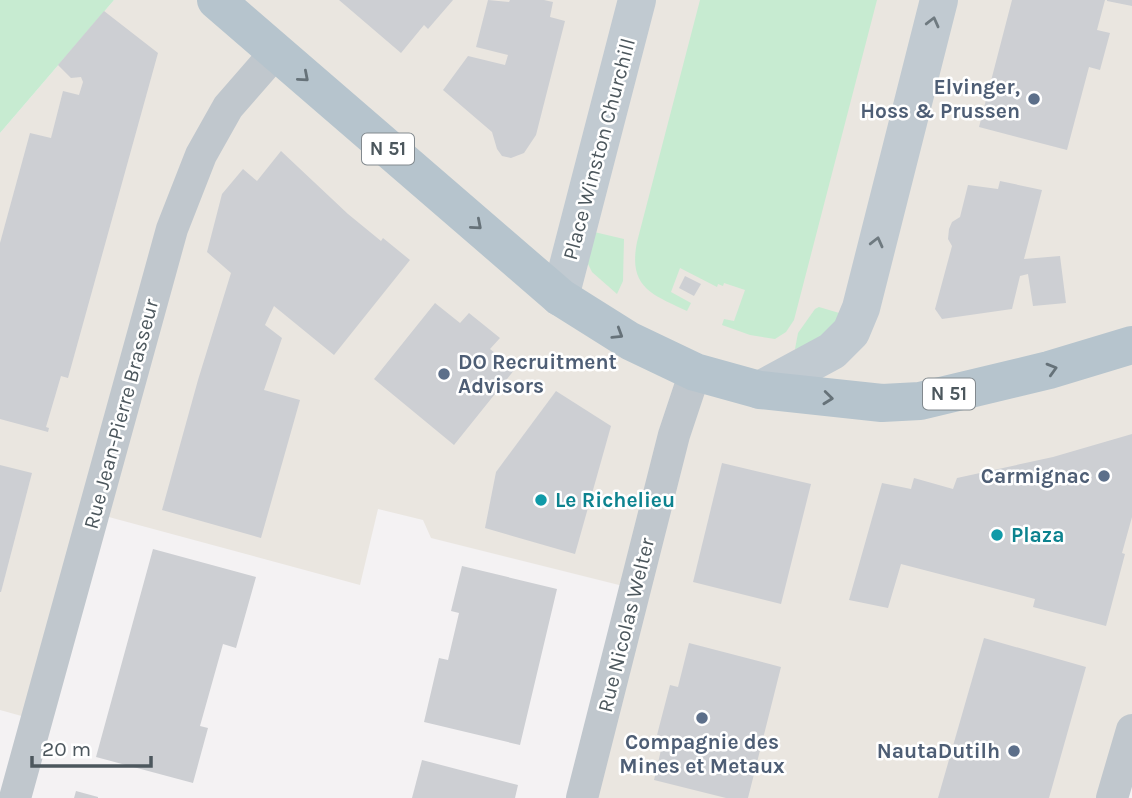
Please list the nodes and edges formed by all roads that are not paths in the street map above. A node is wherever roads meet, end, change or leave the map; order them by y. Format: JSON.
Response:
{"nodes":[{"id":1,"x":216,"y":0,"type":"edge"},
{"id":2,"x":638,"y":0,"type":"edge"},
{"id":3,"x":939,"y":0,"type":"edge"},
{"id":4,"x":276,"y":52,"type":"junction"},
{"id":5,"x":560,"y":298,"type":"junction"},
{"id":6,"x":1132,"y":345,"type":"edge"},
{"id":7,"x":695,"y":372,"type":"junction"},
{"id":8,"x":760,"y":390,"type":"junction"},
{"id":9,"x":1132,"y":730,"type":"edge"},
{"id":10,"x":15,"y":798,"type":"edge"},
{"id":11,"x":582,"y":798,"type":"edge"},
{"id":12,"x":1112,"y":798,"type":"edge"}],
"edges":[{"from":1,"to":4,"type":"main road","number":"N 51"},
{"from":2,"to":5,"type":"main road","name":"Place Winston Churchill"},
{"from":8,"to":3,"type":"main road","one_way":true},
{"from":4,"to":5,"type":"main road","number":"N 51","one_way":true},
{"from":4,"to":10,"type":"street","name":"Rue Jean-Pierre Brasseur"},
{"from":5,"to":7,"type":"main road","number":"N 51","one_way":true},
{"from":8,"to":6,"type":"main road","number":"N 51","one_way":true},
{"from":7,"to":8,"type":"main road","number":"N 51"},
{"from":7,"to":11,"type":"street","name":"Rue Nicolas Welter"},
{"from":9,"to":12,"type":"street"}]}
